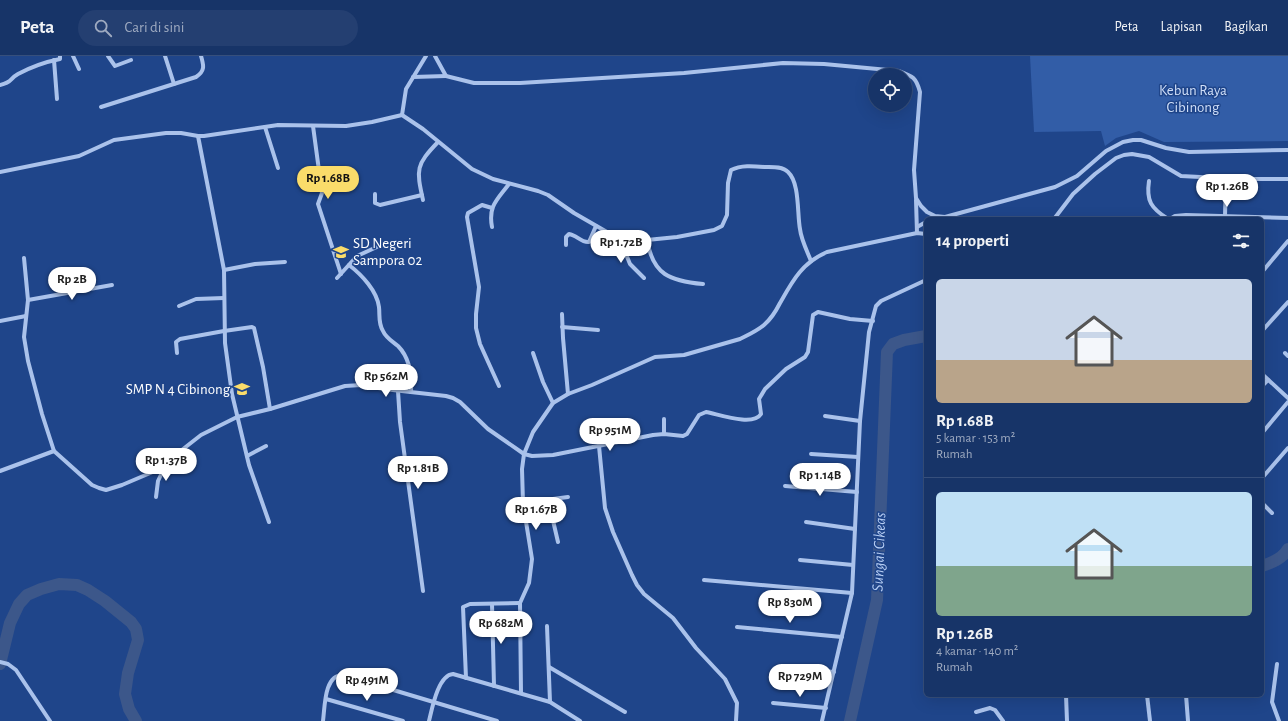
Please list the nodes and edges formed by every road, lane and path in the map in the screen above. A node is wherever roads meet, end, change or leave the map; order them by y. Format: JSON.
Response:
{"nodes":[{"id":1,"x":60,"y":56,"type":"edge"},
{"id":2,"x":74,"y":56,"type":"edge"},
{"id":3,"x":108,"y":56,"type":"edge"},
{"id":4,"x":165,"y":56,"type":"edge"},
{"id":5,"x":201,"y":56,"type":"edge"},
{"id":6,"x":426,"y":56,"type":"edge"},
{"id":7,"x":435,"y":56,"type":"edge"},
{"id":8,"x":54,"y":60,"type":"junction"},
{"id":9,"x":131,"y":60,"type":"dead end"},
{"id":10,"x":79,"y":69,"type":"dead end"},
{"id":11,"x":446,"y":76,"type":"junction"},
{"id":12,"x":413,"y":77,"type":"junction"},
{"id":13,"x":174,"y":84,"type":"junction"},
{"id":14,"x":0,"y":85,"type":"edge"},
{"id":15,"x":57,"y":99,"type":"dead end"},
{"id":16,"x":101,"y":107,"type":"dead end"},
{"id":17,"x":402,"y":115,"type":"junction"},
{"id":18,"x":313,"y":126,"type":"junction"},
{"id":19,"x":265,"y":127,"type":"junction"},
{"id":20,"x":198,"y":136,"type":"junction"},
{"id":21,"x":438,"y":142,"type":"junction"},
{"id":22,"x":1288,"y":150,"type":"edge"},
{"id":23,"x":278,"y":168,"type":"dead end"},
{"id":24,"x":0,"y":172,"type":"edge"},
{"id":25,"x":1226,"y":177,"type":"junction"},
{"id":26,"x":1288,"y":179,"type":"edge"},
{"id":27,"x":1149,"y":181,"type":"dead end"},
{"id":28,"x":509,"y":184,"type":"junction"},
{"id":29,"x":374,"y":194,"type":"dead end"},
{"id":30,"x":422,"y":195,"type":"junction"},
{"id":31,"x":916,"y":198,"type":"junction"},
{"id":32,"x":423,"y":200,"type":"dead end"},
{"id":33,"x":492,"y":208,"type":"junction"},
{"id":34,"x":1225,"y":216,"type":"junction"},
{"id":35,"x":932,"y":217,"type":"edge"},
{"id":36,"x":945,"y":217,"type":"edge"},
{"id":37,"x":1056,"y":217,"type":"edge"},
{"id":38,"x":1166,"y":217,"type":"edge"},
{"id":39,"x":1173,"y":217,"type":"edge"},
{"id":40,"x":1203,"y":217,"type":"edge"},
{"id":41,"x":1218,"y":217,"type":"edge"},
{"id":42,"x":1240,"y":217,"type":"edge"},
{"id":43,"x":1264,"y":218,"type":"edge"},
{"id":44,"x":1288,"y":218,"type":"edge"},
{"id":45,"x":924,"y":223,"type":"edge"},
{"id":46,"x":596,"y":226,"type":"junction"},
{"id":47,"x":492,"y":227,"type":"dead end"},
{"id":48,"x":917,"y":227,"type":"junction"},
{"id":49,"x":917,"y":233,"type":"junction"},
{"id":50,"x":924,"y":234,"type":"edge"},
{"id":51,"x":619,"y":237,"type":"junction"},
{"id":52,"x":647,"y":240,"type":"junction"},
{"id":53,"x":1288,"y":241,"type":"edge"},
{"id":54,"x":566,"y":245,"type":"dead end"},
{"id":55,"x":379,"y":246,"type":"dead end"},
{"id":56,"x":24,"y":258,"type":"dead end"},
{"id":57,"x":810,"y":261,"type":"junction"},
{"id":58,"x":285,"y":262,"type":"dead end"},
{"id":59,"x":349,"y":265,"type":"junction"},
{"id":60,"x":224,"y":270,"type":"junction"},
{"id":61,"x":1264,"y":270,"type":"edge"},
{"id":62,"x":341,"y":274,"type":"junction"},
{"id":63,"x":337,"y":278,"type":"dead end"},
{"id":64,"x":644,"y":278,"type":"dead end"},
{"id":65,"x":924,"y":281,"type":"edge"},
{"id":66,"x":703,"y":284,"type":"dead end"},
{"id":67,"x":112,"y":285,"type":"dead end"},
{"id":68,"x":224,"y":298,"type":"junction"},
{"id":69,"x":28,"y":300,"type":"junction"},
{"id":70,"x":1288,"y":302,"type":"edge"},
{"id":71,"x":179,"y":306,"type":"dead end"},
{"id":72,"x":562,"y":314,"type":"dead end"},
{"id":73,"x":26,"y":316,"type":"junction"},
{"id":74,"x":0,"y":321,"type":"edge"},
{"id":75,"x":873,"y":321,"type":"junction"},
{"id":76,"x":562,"y":327,"type":"junction"},
{"id":77,"x":1264,"y":329,"type":"edge"},
{"id":78,"x":598,"y":330,"type":"dead end"},
{"id":79,"x":224,"y":331,"type":"junction"},
{"id":80,"x":177,"y":353,"type":"dead end"},
{"id":81,"x":533,"y":353,"type":"dead end"},
{"id":82,"x":1264,"y":376,"type":"edge"},
{"id":83,"x":1268,"y":380,"type":"junction"},
{"id":84,"x":1264,"y":384,"type":"edge"},
{"id":85,"x":499,"y":386,"type":"dead end"},
{"id":86,"x":398,"y":391,"type":"junction"},
{"id":87,"x":411,"y":392,"type":"junction"},
{"id":88,"x":568,"y":394,"type":"junction"},
{"id":89,"x":1288,"y":398,"type":"edge"},
{"id":90,"x":1288,"y":402,"type":"edge"},
{"id":91,"x":553,"y":403,"type":"junction"},
{"id":92,"x":270,"y":409,"type":"junction"},
{"id":93,"x":825,"y":416,"type":"dead end"},
{"id":94,"x":237,"y":417,"type":"junction"},
{"id":95,"x":664,"y":418,"type":"dead end"},
{"id":96,"x":860,"y":421,"type":"junction"},
{"id":97,"x":1264,"y":431,"type":"edge"},
{"id":98,"x":664,"y":434,"type":"junction"},
{"id":99,"x":266,"y":446,"type":"dead end"},
{"id":100,"x":599,"y":446,"type":"junction"},
{"id":101,"x":1288,"y":448,"type":"edge"},
{"id":102,"x":54,"y":451,"type":"junction"},
{"id":103,"x":524,"y":454,"type":"junction"},
{"id":104,"x":811,"y":454,"type":"dead end"},
{"id":105,"x":247,"y":456,"type":"junction"},
{"id":106,"x":858,"y":457,"type":"junction"},
{"id":107,"x":166,"y":464,"type":"junction"},
{"id":108,"x":0,"y":471,"type":"edge"},
{"id":109,"x":1264,"y":476,"type":"edge"},
{"id":110,"x":785,"y":486,"type":"dead end"},
{"id":111,"x":857,"y":492,"type":"junction"},
{"id":112,"x":568,"y":497,"type":"dead end"},
{"id":113,"x":156,"y":498,"type":"dead end"},
{"id":114,"x":548,"y":499,"type":"junction"},
{"id":115,"x":524,"y":503,"type":"junction"},
{"id":116,"x":1264,"y":506,"type":"edge"},
{"id":117,"x":1272,"y":513,"type":"dead end"},
{"id":118,"x":269,"y":522,"type":"dead end"},
{"id":119,"x":806,"y":522,"type":"dead end"},
{"id":120,"x":855,"y":529,"type":"junction"},
{"id":121,"x":558,"y":542,"type":"dead end"},
{"id":122,"x":800,"y":560,"type":"dead end"},
{"id":123,"x":853,"y":565,"type":"junction"},
{"id":124,"x":704,"y":580,"type":"dead end"},
{"id":125,"x":423,"y":591,"type":"dead end"},
{"id":126,"x":852,"y":593,"type":"junction"},
{"id":127,"x":520,"y":603,"type":"junction"},
{"id":128,"x":492,"y":604,"type":"junction"},
{"id":129,"x":547,"y":626,"type":"dead end"},
{"id":130,"x":737,"y":627,"type":"dead end"},
{"id":131,"x":842,"y":637,"type":"junction"},
{"id":132,"x":0,"y":662,"type":"edge"},
{"id":133,"x":1277,"y":664,"type":"dead end"},
{"id":134,"x":549,"y":667,"type":"junction"},
{"id":135,"x":783,"y":667,"type":"dead end"},
{"id":136,"x":834,"y":672,"type":"junction"},
{"id":137,"x":466,"y":678,"type":"junction"},
{"id":138,"x":494,"y":686,"type":"junction"},
{"id":139,"x":521,"y":693,"type":"junction"},
{"id":140,"x":1066,"y":697,"type":"edge"},
{"id":141,"x":1147,"y":697,"type":"edge"},
{"id":142,"x":1186,"y":697,"type":"edge"},
{"id":143,"x":326,"y":699,"type":"junction"},
{"id":144,"x":434,"y":702,"type":"junction"},
{"id":145,"x":550,"y":702,"type":"junction"},
{"id":146,"x":773,"y":703,"type":"dead end"},
{"id":147,"x":826,"y":708,"type":"junction"},
{"id":148,"x":625,"y":712,"type":"dead end"},
{"id":149,"x":976,"y":712,"type":"dead end"},
{"id":150,"x":572,"y":716,"type":"junction"},
{"id":151,"x":50,"y":721,"type":"edge"},
{"id":152,"x":323,"y":721,"type":"edge"},
{"id":153,"x":403,"y":721,"type":"edge"},
{"id":154,"x":429,"y":721,"type":"edge"},
{"id":155,"x":497,"y":721,"type":"edge"},
{"id":156,"x":570,"y":721,"type":"edge"},
{"id":157,"x":580,"y":721,"type":"edge"},
{"id":158,"x":736,"y":721,"type":"edge"},
{"id":159,"x":822,"y":721,"type":"edge"},
{"id":160,"x":1003,"y":721,"type":"edge"},
{"id":161,"x":1067,"y":721,"type":"edge"},
{"id":162,"x":1150,"y":721,"type":"edge"},
{"id":163,"x":1188,"y":721,"type":"edge"},
{"id":164,"x":1279,"y":721,"type":"edge"}],
"edges":[{"from":1,"to":8,"type":"street"},
{"from":2,"to":10,"type":"street"},
{"from":3,"to":9,"type":"street"},
{"from":4,"to":13,"type":"street"},
{"from":5,"to":13,"type":"street"},
{"from":6,"to":12,"type":"street"},
{"from":7,"to":11,"type":"street"},
{"from":8,"to":14,"type":"street"},
{"from":8,"to":15,"type":"street"},
{"from":11,"to":12,"type":"street"},
{"from":11,"to":31,"type":"street"},
{"from":12,"to":17,"type":"street"},
{"from":13,"to":16,"type":"street"},
{"from":17,"to":18,"type":"street"},
{"from":17,"to":21,"type":"street"},
{"from":18,"to":19,"type":"street"},
{"from":18,"to":62,"type":"street"},
{"from":19,"to":20,"type":"street"},
{"from":19,"to":23,"type":"street"},
{"from":20,"to":24,"type":"street"},
{"from":20,"to":60,"type":"street"},
{"from":21,"to":28,"type":"street"},
{"from":21,"to":30,"type":"street"},
{"from":22,"to":36,"type":"street"},
{"from":25,"to":26,"type":"street"},
{"from":25,"to":34,"type":"street"},
{"from":25,"to":37,"type":"street"},
{"from":27,"to":38,"type":"street"},
{"from":28,"to":33,"type":"street"},
{"from":28,"to":46,"type":"street"},
{"from":29,"to":30,"type":"street"},
{"from":30,"to":32,"type":"street"},
{"from":31,"to":35,"type":"street"},
{"from":31,"to":48,"type":"street"},
{"from":33,"to":47,"type":"street"},
{"from":33,"to":85,"type":"street"},
{"from":34,"to":41,"type":"street"},
{"from":34,"to":42,"type":"street"},
{"from":39,"to":40,"type":"street"},
{"from":43,"to":44,"type":"street"},
{"from":45,"to":48,"type":"street"},
{"from":46,"to":51,"type":"street"},
{"from":46,"to":54,"type":"street"},
{"from":48,"to":49,"type":"street"},
{"from":49,"to":50,"type":"street"},
{"from":49,"to":57,"type":"street"},
{"from":51,"to":52,"type":"street"},
{"from":51,"to":64,"type":"street"},
{"from":52,"to":57,"type":"street"},
{"from":52,"to":66,"type":"street"},
{"from":53,"to":61,"type":"street"},
{"from":55,"to":59,"type":"street"},
{"from":56,"to":69,"type":"street"},
{"from":57,"to":88,"type":"street"},
{"from":58,"to":60,"type":"street"},
{"from":59,"to":62,"type":"street"},
{"from":59,"to":87,"type":"street"},
{"from":60,"to":68,"type":"street"},
{"from":62,"to":63,"type":"street"},
{"from":65,"to":75,"type":"street"},
{"from":67,"to":69,"type":"street"},
{"from":68,"to":71,"type":"street"},
{"from":68,"to":79,"type":"street"},
{"from":69,"to":73,"type":"street"},
{"from":70,"to":77,"type":"street"},
{"from":72,"to":76,"type":"street"},
{"from":73,"to":74,"type":"street"},
{"from":73,"to":102,"type":"street"},
{"from":75,"to":96,"type":"street"},
{"from":75,"to":98,"type":"street"},
{"from":76,"to":78,"type":"street"},
{"from":76,"to":88,"type":"street"},
{"from":79,"to":80,"type":"street"},
{"from":79,"to":92,"type":"street"},
{"from":79,"to":94,"type":"street"},
{"from":81,"to":91,"type":"street"},
{"from":82,"to":83,"type":"street"},
{"from":83,"to":84,"type":"street"},
{"from":83,"to":89,"type":"street"},
{"from":86,"to":87,"type":"street"},
{"from":86,"to":92,"type":"street"},
{"from":86,"to":125,"type":"street"},
{"from":87,"to":103,"type":"street"},
{"from":88,"to":91,"type":"street"},
{"from":90,"to":97,"type":"street"},
{"from":91,"to":103,"type":"street"},
{"from":92,"to":94,"type":"street"},
{"from":93,"to":96,"type":"street"},
{"from":94,"to":105,"type":"street"},
{"from":94,"to":107,"type":"street"},
{"from":95,"to":98,"type":"street"},
{"from":96,"to":106,"type":"street"},
{"from":98,"to":100,"type":"street"},
{"from":99,"to":105,"type":"street"},
{"from":100,"to":103,"type":"street"},
{"from":100,"to":158,"type":"street"},
{"from":101,"to":109,"type":"street"},
{"from":102,"to":107,"type":"street"},
{"from":102,"to":108,"type":"street"},
{"from":103,"to":115,"type":"street"},
{"from":104,"to":106,"type":"street"},
{"from":105,"to":118,"type":"street"},
{"from":106,"to":111,"type":"street"},
{"from":107,"to":113,"type":"street"},
{"from":110,"to":111,"type":"street"},
{"from":111,"to":120,"type":"street"},
{"from":112,"to":114,"type":"street"},
{"from":114,"to":115,"type":"street"},
{"from":114,"to":121,"type":"street"},
{"from":115,"to":127,"type":"street"},
{"from":116,"to":117,"type":"street"},
{"from":119,"to":120,"type":"street"},
{"from":120,"to":123,"type":"street"},
{"from":122,"to":123,"type":"street"},
{"from":123,"to":126,"type":"street"},
{"from":124,"to":126,"type":"street"},
{"from":126,"to":131,"type":"street"},
{"from":127,"to":128,"type":"street"},
{"from":127,"to":139,"type":"street"},
{"from":128,"to":137,"type":"street"},
{"from":128,"to":138,"type":"street"},
{"from":129,"to":134,"type":"street"},
{"from":130,"to":131,"type":"street"},
{"from":131,"to":136,"type":"street"},
{"from":132,"to":151,"type":"street"},
{"from":133,"to":164,"type":"street"},
{"from":134,"to":145,"type":"street"},
{"from":134,"to":148,"type":"street"},
{"from":135,"to":136,"type":"street"},
{"from":136,"to":147,"type":"street"},
{"from":137,"to":138,"type":"street"},
{"from":137,"to":144,"type":"street"},
{"from":138,"to":139,"type":"street"},
{"from":139,"to":145,"type":"street"},
{"from":140,"to":161,"type":"street"},
{"from":141,"to":162,"type":"street"},
{"from":142,"to":163,"type":"street"},
{"from":143,"to":144,"type":"street"},
{"from":143,"to":152,"type":"street"},
{"from":143,"to":153,"type":"street"},
{"from":144,"to":154,"type":"street"},
{"from":144,"to":155,"type":"street"},
{"from":145,"to":150,"type":"street"},
{"from":146,"to":147,"type":"street"},
{"from":147,"to":159,"type":"street"},
{"from":149,"to":160,"type":"street"},
{"from":150,"to":156,"type":"street"},
{"from":150,"to":157,"type":"street"}]}
